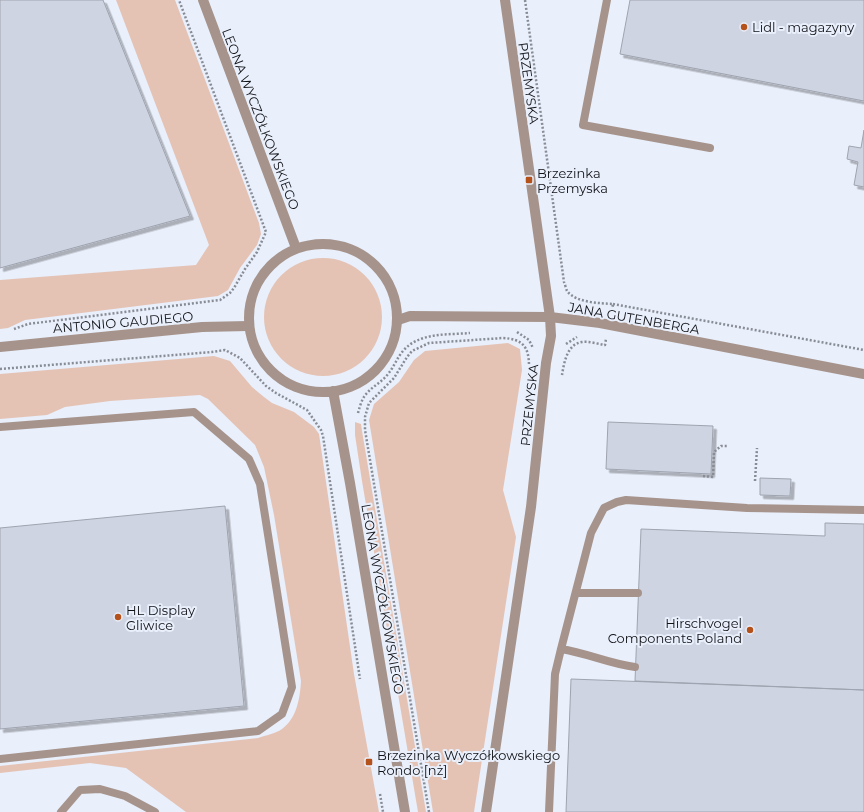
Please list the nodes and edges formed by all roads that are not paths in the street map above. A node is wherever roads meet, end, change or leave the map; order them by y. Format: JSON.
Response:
{"nodes":[{"id":1,"x":203,"y":0,"type":"edge"},
{"id":2,"x":505,"y":0,"type":"edge"},
{"id":3,"x":607,"y":0,"type":"edge"},
{"id":4,"x":710,"y":148,"type":"dead end"},
{"id":5,"x":296,"y":248,"type":"junction"},
{"id":6,"x":550,"y":317,"type":"junction"},
{"id":7,"x":398,"y":320,"type":"junction"},
{"id":8,"x":248,"y":326,"type":"junction"},
{"id":9,"x":0,"y":347,"type":"edge"},
{"id":10,"x":864,"y":374,"type":"edge"},
{"id":11,"x":333,"y":391,"type":"junction"},
{"id":12,"x":0,"y":427,"type":"edge"},
{"id":13,"x":864,"y":510,"type":"edge"},
{"id":14,"x":576,"y":593,"type":"junction"},
{"id":15,"x":638,"y":594,"type":"dead end"},
{"id":16,"x":561,"y":649,"type":"junction"},
{"id":17,"x":636,"y":667,"type":"dead end"},
{"id":18,"x":0,"y":760,"type":"edge"},
{"id":19,"x":61,"y":812,"type":"edge"},
{"id":20,"x":155,"y":812,"type":"edge"},
{"id":21,"x":405,"y":812,"type":"edge"},
{"id":22,"x":486,"y":812,"type":"edge"},
{"id":23,"x":548,"y":812,"type":"edge"}],
"edges":[{"from":1,"to":5,"type":"street","name":"LEONA WYCZÓŁKOWSKIEGO"},
{"from":2,"to":6,"type":"street","name":"PRZEMYSKA"},
{"from":3,"to":4,"type":"lane"},
{"from":5,"to":7,"type":"street"},
{"from":5,"to":8,"type":"street"},
{"from":6,"to":7,"type":"street","name":"JANA GUTENBERGA"},
{"from":6,"to":10,"type":"street","name":"JANA GUTENBERGA"},
{"from":6,"to":22,"type":"street","name":"PRZEMYSKA"},
{"from":7,"to":11,"type":"street"},
{"from":8,"to":9,"type":"street","name":"ANTONIO GAUDIEGO"},
{"from":8,"to":11,"type":"street"},
{"from":11,"to":21,"type":"street","name":"LEONA WYCZÓŁKOWSKIEGO"},
{"from":12,"to":18,"type":"lane"},
{"from":13,"to":14,"type":"lane"},
{"from":14,"to":15,"type":"lane"},
{"from":14,"to":16,"type":"lane"},
{"from":16,"to":17,"type":"lane"},
{"from":16,"to":23,"type":"lane"},
{"from":19,"to":20,"type":"lane"}]}
